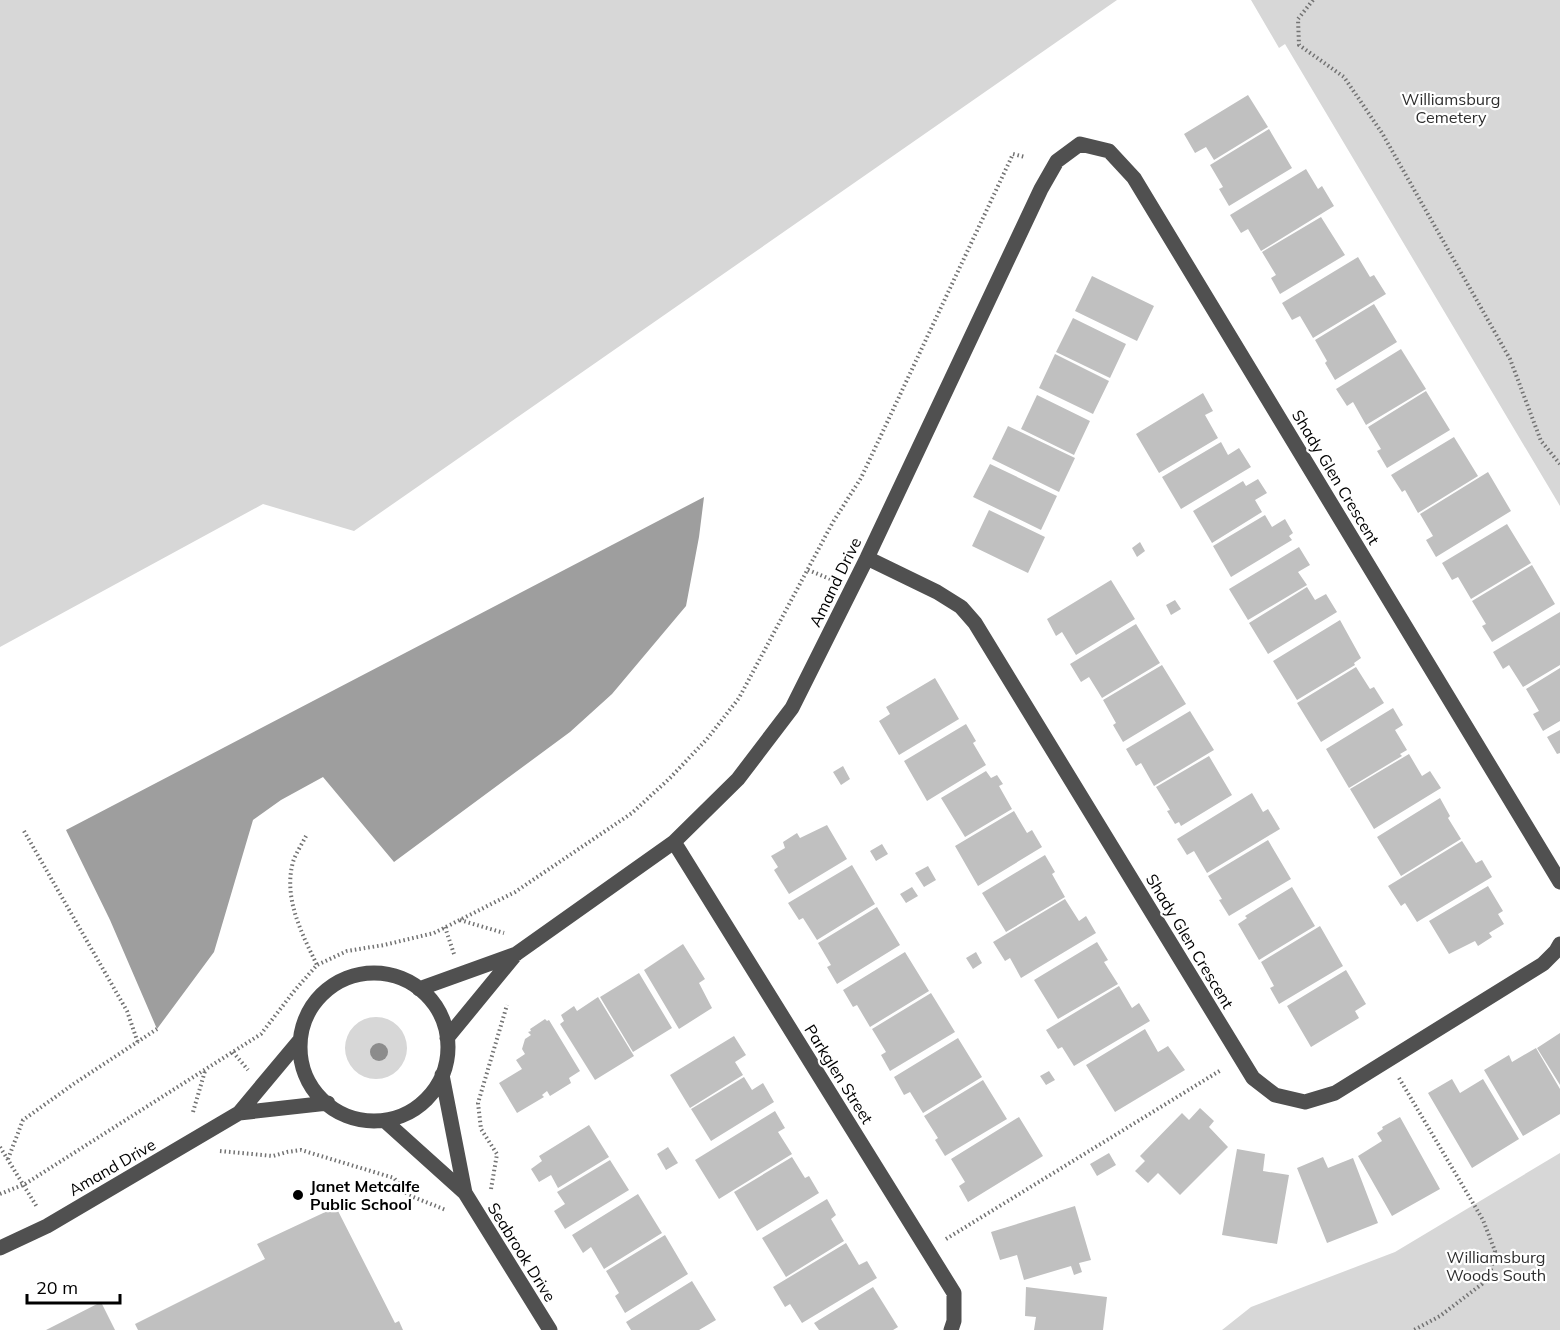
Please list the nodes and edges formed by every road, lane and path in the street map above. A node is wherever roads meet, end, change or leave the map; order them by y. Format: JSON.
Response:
{"nodes":[{"id":1,"x":1313,"y":0,"type":"edge"},
{"id":2,"x":1080,"y":144,"type":"joint"},
{"id":3,"x":1025,"y":157,"type":"dead end"},
{"id":4,"x":1560,"y":464,"type":"edge"},
{"id":5,"x":867,"y":558,"type":"junction"},
{"id":6,"x":808,"y":570,"type":"junction"},
{"id":7,"x":830,"y":579,"type":"dead end"},
{"id":8,"x":24,"y":831,"type":"dead end"},
{"id":9,"x":306,"y":836,"type":"dead end"},
{"id":10,"x":674,"y":842,"type":"junction"},
{"id":11,"x":1560,"y":882,"type":"edge"},
{"id":12,"x":460,"y":920,"type":"junction"},
{"id":13,"x":445,"y":927,"type":"junction"},
{"id":14,"x":534,"y":942,"type":"junction"},
{"id":15,"x":1560,"y":944,"type":"edge"},
{"id":16,"x":516,"y":954,"type":"junction"},
{"id":17,"x":455,"y":957,"type":"dead end"},
{"id":18,"x":317,"y":965,"type":"junction"},
{"id":19,"x":419,"y":989,"type":"junction"},
{"id":20,"x":502,"y":1016,"type":"dead end"},
{"id":21,"x":158,"y":1029,"type":"dead end"},
{"id":22,"x":447,"y":1038,"type":"junction"},
{"id":23,"x":300,"y":1040,"type":"junction"},
{"id":24,"x":138,"y":1043,"type":"junction"},
{"id":25,"x":233,"y":1052,"type":"junction"},
{"id":26,"x":1240,"y":1058,"type":"junction"},
{"id":27,"x":1390,"y":1059,"type":"junction"},
{"id":28,"x":205,"y":1070,"type":"junction"},
{"id":29,"x":250,"y":1072,"type":"dead end"},
{"id":30,"x":442,"y":1076,"type":"junction"},
{"id":31,"x":328,"y":1103,"type":"junction"},
{"id":32,"x":240,"y":1113,"type":"junction"},
{"id":33,"x":385,"y":1120,"type":"junction"},
{"id":34,"x":0,"y":1146,"type":"edge"},
{"id":35,"x":183,"y":1147,"type":"junction"},
{"id":36,"x":497,"y":1154,"type":"dead end"},
{"id":37,"x":8,"y":1159,"type":"junction"},
{"id":38,"x":25,"y":1184,"type":"junction"},
{"id":39,"x":465,"y":1193,"type":"junction"},
{"id":40,"x":0,"y":1194,"type":"edge"},
{"id":41,"x":408,"y":1195,"type":"dead end"},
{"id":42,"x":47,"y":1226,"type":"junction"},
{"id":43,"x":0,"y":1248,"type":"edge"},
{"id":44,"x":928,"y":1251,"type":"junction"},
{"id":45,"x":550,"y":1330,"type":"edge"},
{"id":46,"x":951,"y":1330,"type":"edge"},
{"id":47,"x":1414,"y":1330,"type":"edge"}],
"edges":[{"from":1,"to":4,"type":"path"},
{"from":2,"to":5,"type":"street","name":"Amand Drive"},
{"from":2,"to":11,"type":"street","name":"Shady Glen Crescent"},
{"from":3,"to":6,"type":"path"},
{"from":5,"to":10,"type":"street","name":"Amand Drive"},
{"from":5,"to":26,"type":"street","name":"Shady Glen Crescent"},
{"from":6,"to":7,"type":"path"},
{"from":6,"to":12,"type":"path"},
{"from":8,"to":24,"type":"path"},
{"from":9,"to":18,"type":"path"},
{"from":10,"to":14,"type":"street","name":"Amand Drive"},
{"from":10,"to":44,"type":"street","name":"Parkglen Street"},
{"from":12,"to":13,"type":"path"},
{"from":12,"to":14,"type":"path"},
{"from":13,"to":17,"type":"path"},
{"from":13,"to":18,"type":"path"},
{"from":14,"to":16,"type":"street","name":"Amand Drive"},
{"from":15,"to":27,"type":"street","name":"Shady Glen Crescent"},
{"from":16,"to":19,"type":"street","name":"Amand Drive"},
{"from":16,"to":22,"type":"street","name":"Amand Drive"},
{"from":18,"to":25,"type":"path"},
{"from":19,"to":22,"type":"street"},
{"from":19,"to":23,"type":"street"},
{"from":20,"to":36,"type":"path"},
{"from":21,"to":24,"type":"path"},
{"from":22,"to":30,"type":"street"},
{"from":23,"to":31,"type":"street"},
{"from":23,"to":32,"type":"street","name":"Amand Drive"},
{"from":24,"to":37,"type":"path"},
{"from":25,"to":28,"type":"path"},
{"from":25,"to":29,"type":"path"},
{"from":26,"to":27,"type":"street","name":"Shady Glen Crescent"},
{"from":26,"to":44,"type":"path"},
{"from":27,"to":47,"type":"path"},
{"from":28,"to":35,"type":"path"},
{"from":28,"to":38,"type":"path"},
{"from":30,"to":33,"type":"street"},
{"from":30,"to":39,"type":"street","name":"Seabrook Drive"},
{"from":31,"to":32,"type":"street","name":"Amand Drive"},
{"from":31,"to":33,"type":"street"},
{"from":32,"to":35,"type":"street","name":"Amand Drive"},
{"from":33,"to":39,"type":"street","name":"Seabrook Drive"},
{"from":34,"to":37,"type":"path"},
{"from":35,"to":41,"type":"path"},
{"from":35,"to":42,"type":"street","name":"Amand Drive"},
{"from":37,"to":38,"type":"path"},
{"from":38,"to":40,"type":"path"},
{"from":38,"to":42,"type":"path"},
{"from":39,"to":45,"type":"street","name":"Seabrook Drive"},
{"from":42,"to":43,"type":"street","name":"Amand Drive"},
{"from":44,"to":46,"type":"street","name":"Parkglen Street"}]}
